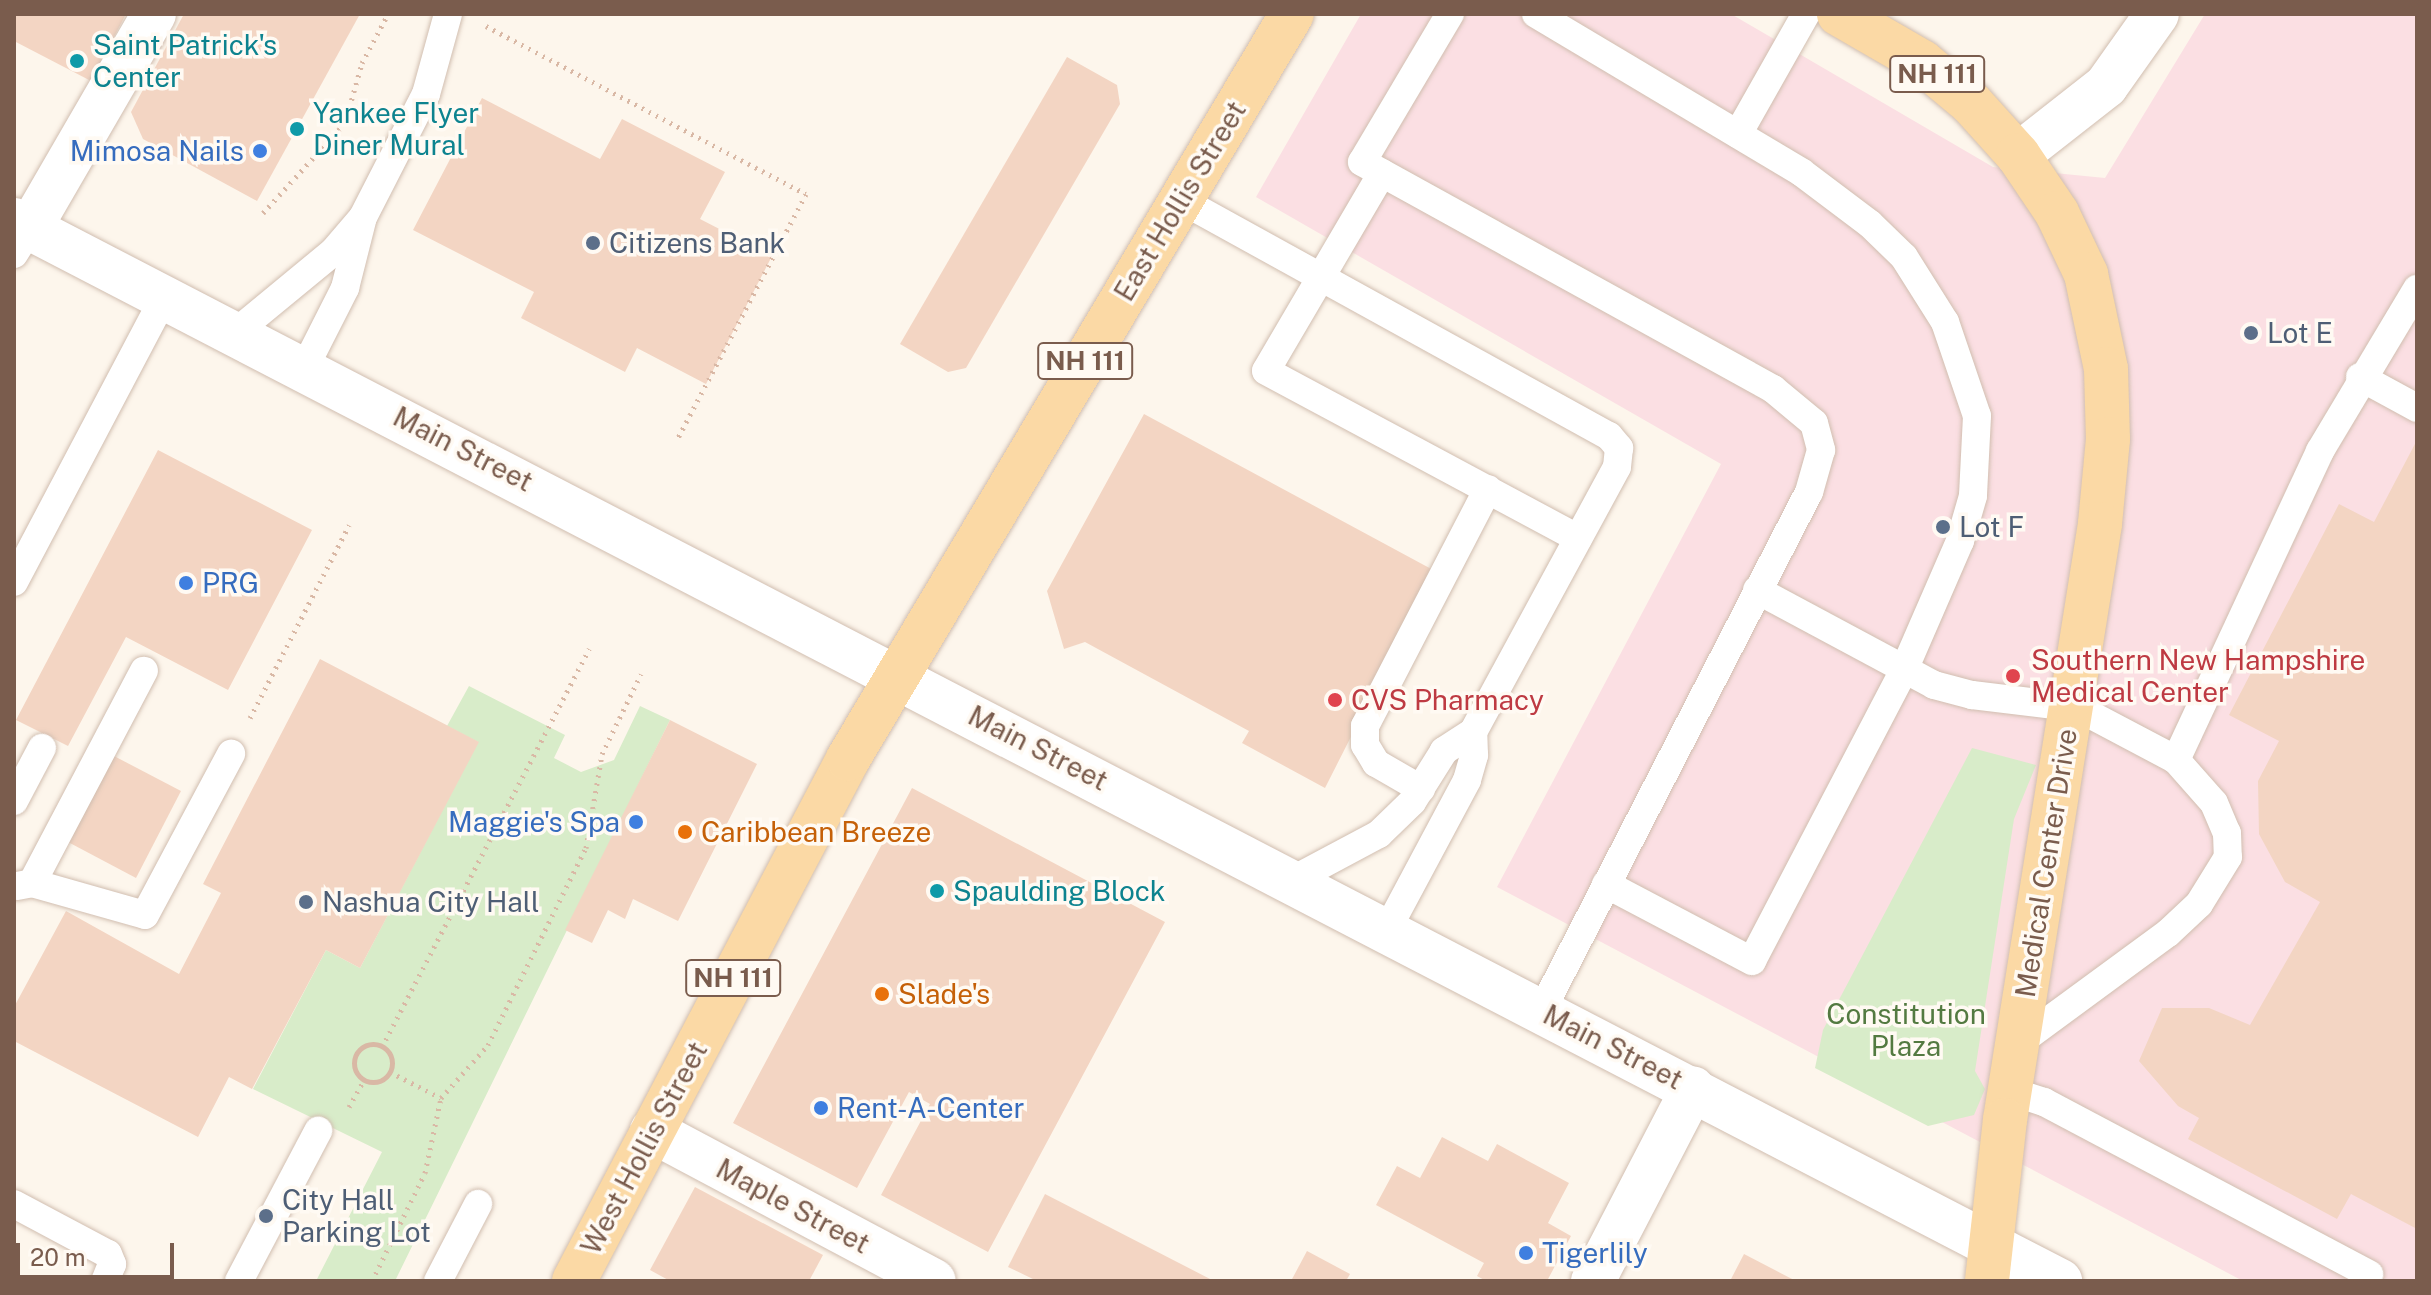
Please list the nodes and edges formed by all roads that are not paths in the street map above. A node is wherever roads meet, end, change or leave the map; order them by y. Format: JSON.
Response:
{"nodes":[{"id":1,"x":154,"y":14,"type":"edge"},
{"id":2,"x":448,"y":14,"type":"edge"},
{"id":3,"x":1292,"y":14,"type":"edge"},
{"id":4,"x":1450,"y":14,"type":"edge"},
{"id":5,"x":1536,"y":14,"type":"edge"},
{"id":6,"x":1806,"y":14,"type":"edge"},
{"id":7,"x":1839,"y":14,"type":"edge"},
{"id":8,"x":2157,"y":14,"type":"edge"},
{"id":9,"x":1738,"y":134,"type":"junction"},
{"id":10,"x":2018,"y":155,"type":"junction"},
{"id":11,"x":1382,"y":173,"type":"junction"},
{"id":12,"x":1181,"y":200,"type":"junction"},
{"id":13,"x":363,"y":217,"type":"junction"},
{"id":14,"x":19,"y":234,"type":"edge"},
{"id":15,"x":1319,"y":279,"type":"junction"},
{"id":16,"x":2417,"y":289,"type":"edge"},
{"id":17,"x":164,"y":297,"type":"junction"},
{"id":18,"x":236,"y":332,"type":"junction"},
{"id":19,"x":305,"y":367,"type":"junction"},
{"id":20,"x":2360,"y":377,"type":"junction"},
{"id":21,"x":2417,"y":408,"type":"edge"},
{"id":22,"x":1488,"y":489,"type":"junction"},
{"id":23,"x":1578,"y":538,"type":"junction"},
{"id":24,"x":14,"y":582,"type":"edge"},
{"id":25,"x":1757,"y":590,"type":"junction"},
{"id":26,"x":1904,"y":670,"type":"junction"},
{"id":27,"x":144,"y":671,"type":"dead end"},
{"id":28,"x":896,"y":676,"type":"junction"},
{"id":29,"x":2071,"y":707,"type":"junction"},
{"id":30,"x":1473,"y":732,"type":"junction"},
{"id":31,"x":42,"y":748,"type":"dead end"},
{"id":32,"x":231,"y":754,"type":"road end"},
{"id":33,"x":2176,"y":760,"type":"junction"},
{"id":34,"x":1421,"y":789,"type":"junction"},
{"id":35,"x":14,"y":801,"type":"edge"},
{"id":36,"x":1293,"y":880,"type":"junction"},
{"id":37,"x":1606,"y":884,"type":"junction"},
{"id":38,"x":23,"y":885,"type":"edge"},
{"id":39,"x":1387,"y":930,"type":"junction"},
{"id":40,"x":1542,"y":1010,"type":"junction"},
{"id":41,"x":2018,"y":1043,"type":"junction"},
{"id":42,"x":1693,"y":1088,"type":"junction"},
{"id":43,"x":2010,"y":1091,"type":"junction"},
{"id":44,"x":318,"y":1131,"type":"dead end"},
{"id":45,"x":652,"y":1131,"type":"junction"},
{"id":46,"x":14,"y":1204,"type":"edge"},
{"id":47,"x":478,"y":1204,"type":"dead end"},
{"id":48,"x":1991,"y":1264,"type":"edge"},
{"id":49,"x":2369,"y":1274,"type":"dead end"},
{"id":50,"x":921,"y":1278,"type":"edge"},
{"id":51,"x":105,"y":1281,"type":"edge"},
{"id":52,"x":239,"y":1281,"type":"edge"},
{"id":53,"x":438,"y":1281,"type":"edge"},
{"id":54,"x":574,"y":1281,"type":"edge"},
{"id":55,"x":1593,"y":1281,"type":"edge"},
{"id":56,"x":2060,"y":1281,"type":"edge"}],
"edges":[{"from":1,"to":14,"type":"main road"},
{"from":2,"to":13,"type":"lane"},
{"from":3,"to":12,"type":"main road","name":"East Hollis Street","number":"NH 111"},
{"from":4,"to":11,"type":"lane"},
{"from":5,"to":9,"type":"lane"},
{"from":6,"to":9,"type":"lane"},
{"from":7,"to":10,"type":"main road","name":"Medical Center Drive","number":"NH 111"},
{"from":8,"to":10,"type":"main road"},
{"from":9,"to":26,"type":"lane"},
{"from":10,"to":29,"type":"main road","name":"Medical Center Drive","number":"NH 111"},
{"from":11,"to":15,"type":"lane"},
{"from":11,"to":25,"type":"lane"},
{"from":12,"to":15,"type":"lane"},
{"from":12,"to":28,"type":"main road","name":"East Hollis Street","number":"NH 111"},
{"from":13,"to":18,"type":"lane"},
{"from":13,"to":19,"type":"lane"},
{"from":14,"to":17,"type":"main road","name":"Main Street"},
{"from":15,"to":22,"type":"lane"},
{"from":15,"to":23,"type":"lane"},
{"from":16,"to":20,"type":"lane"},
{"from":17,"to":18,"type":"main road","name":"Main Street"},
{"from":17,"to":24,"type":"lane"},
{"from":18,"to":19,"type":"main road","name":"Main Street"},
{"from":19,"to":28,"type":"main road","name":"Main Street"},
{"from":20,"to":21,"type":"lane"},
{"from":20,"to":33,"type":"lane"},
{"from":22,"to":23,"type":"lane"},
{"from":22,"to":34,"type":"lane"},
{"from":23,"to":30,"type":"lane"},
{"from":25,"to":26,"type":"lane"},
{"from":25,"to":37,"type":"lane"},
{"from":26,"to":29,"type":"lane"},
{"from":26,"to":37,"type":"lane"},
{"from":27,"to":38,"type":"lane"},
{"from":28,"to":36,"type":"main road","name":"Main Street"},
{"from":28,"to":45,"type":"main road","name":"West Hollis Street","number":"NH 111"},
{"from":29,"to":33,"type":"lane"},
{"from":29,"to":41,"type":"main road","name":"Medical Center Drive","number":"NH 111"},
{"from":30,"to":34,"type":"lane"},
{"from":30,"to":39,"type":"lane"},
{"from":31,"to":35,"type":"lane"},
{"from":32,"to":38,"type":"lane"},
{"from":33,"to":41,"type":"lane"},
{"from":34,"to":36,"type":"lane"},
{"from":36,"to":39,"type":"main road","name":"Main Street"},
{"from":37,"to":40,"type":"lane"},
{"from":39,"to":40,"type":"main road","name":"Main Street"},
{"from":40,"to":42,"type":"main road","name":"Main Street"},
{"from":41,"to":43,"type":"main road","name":"Medical Center Drive","number":"NH 111"},
{"from":42,"to":48,"type":"main road","name":"Main Street"},
{"from":42,"to":55,"type":"main road"},
{"from":43,"to":48,"type":"main road","name":"Medical Center Drive","number":"NH 111"},
{"from":43,"to":49,"type":"lane"},
{"from":44,"to":52,"type":"lane"},
{"from":45,"to":50,"type":"main road","name":"Maple Street"},
{"from":45,"to":54,"type":"main road","name":"West Hollis Street","number":"NH 111"},
{"from":46,"to":51,"type":"lane"},
{"from":47,"to":53,"type":"lane"},
{"from":48,"to":56,"type":"main road","name":"Main Street"}]}
